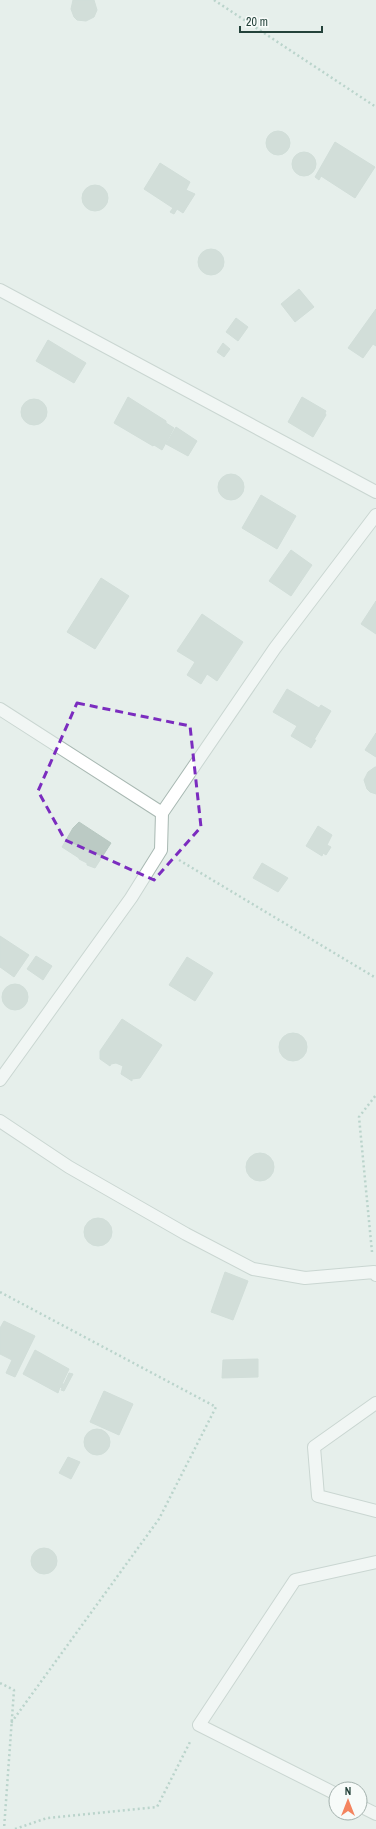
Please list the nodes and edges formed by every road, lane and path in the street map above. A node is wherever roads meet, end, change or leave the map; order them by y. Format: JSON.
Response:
{"nodes":[{"id":1,"x":214,"y":0,"type":"edge"},
{"id":2,"x":376,"y":107,"type":"edge"},
{"id":3,"x":0,"y":290,"type":"edge"},
{"id":4,"x":376,"y":492,"type":"edge"},
{"id":5,"x":376,"y":515,"type":"edge"},
{"id":6,"x":0,"y":709,"type":"edge"},
{"id":7,"x":162,"y":813,"type":"junction"},
{"id":8,"x":161,"y":850,"type":"junction"},
{"id":9,"x":376,"y":978,"type":"edge"},
{"id":10,"x":0,"y":1080,"type":"edge"},
{"id":11,"x":376,"y":1094,"type":"edge"},
{"id":12,"x":0,"y":1121,"type":"edge"},
{"id":13,"x":375,"y":1274,"type":"edge"},
{"id":14,"x":0,"y":1292,"type":"edge"},
{"id":15,"x":376,"y":1403,"type":"edge"},
{"id":16,"x":376,"y":1511,"type":"edge"},
{"id":17,"x":376,"y":1562,"type":"edge"},
{"id":18,"x":0,"y":1683,"type":"edge"},
{"id":19,"x":11,"y":1723,"type":"junction"},
{"id":20,"x":198,"y":1725,"type":"junction"},
{"id":21,"x":328,"y":1790,"type":"edge"},
{"id":22,"x":4,"y":1829,"type":"edge"},
{"id":23,"x":16,"y":1829,"type":"edge"}],
"edges":[{"from":1,"to":2,"type":"path"},
{"from":3,"to":4,"type":"street"},
{"from":5,"to":7,"type":"street"},
{"from":6,"to":7,"type":"street"},
{"from":7,"to":8,"type":"street"},
{"from":8,"to":9,"type":"path"},
{"from":8,"to":10,"type":"street"},
{"from":11,"to":13,"type":"path"},
{"from":12,"to":13,"type":"street"},
{"from":14,"to":19,"type":"path"},
{"from":15,"to":16,"type":"street"},
{"from":17,"to":20,"type":"street"},
{"from":18,"to":19,"type":"path"},
{"from":19,"to":22,"type":"path"},
{"from":20,"to":21,"type":"street"},
{"from":20,"to":23,"type":"path"}]}
